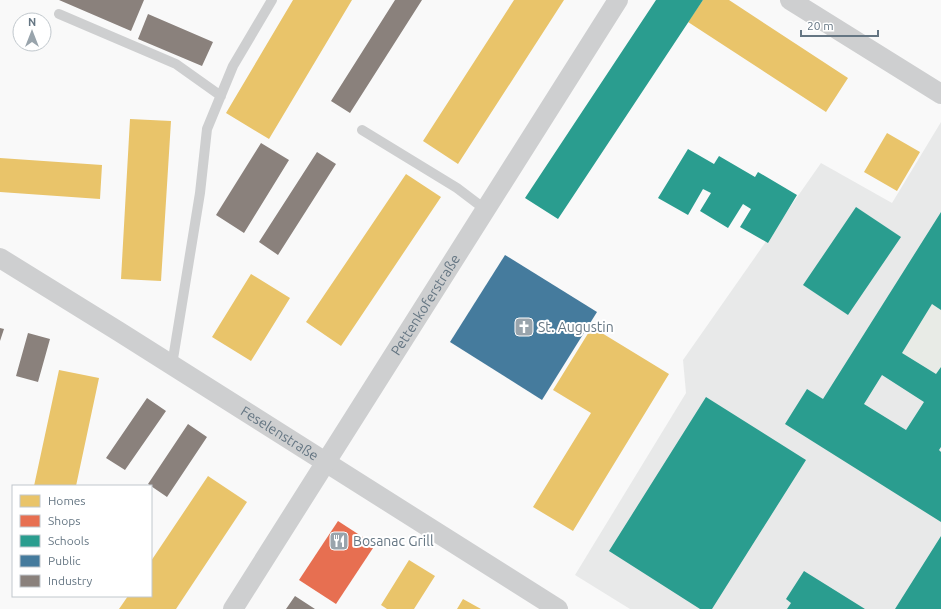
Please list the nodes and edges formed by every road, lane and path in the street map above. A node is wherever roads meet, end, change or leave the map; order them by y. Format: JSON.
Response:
{"nodes":[{"id":1,"x":272,"y":0,"type":"edge"},
{"id":2,"x":618,"y":0,"type":"edge"},
{"id":3,"x":790,"y":0,"type":"edge"},
{"id":4,"x":59,"y":14,"type":"dead end"},
{"id":5,"x":941,"y":94,"type":"edge"},
{"id":6,"x":221,"y":96,"type":"junction"},
{"id":7,"x":362,"y":130,"type":"dead end"},
{"id":8,"x":486,"y":210,"type":"junction"},
{"id":9,"x":0,"y":258,"type":"edge"},
{"id":10,"x":172,"y":365,"type":"junction"},
{"id":11,"x":327,"y":462,"type":"junction"},
{"id":12,"x":233,"y":609,"type":"edge"},
{"id":13,"x":558,"y":609,"type":"edge"}],
"edges":[{"from":1,"to":6,"type":"lane"},
{"from":2,"to":8,"type":"street","name":"Pettenkoferstraße"},
{"from":3,"to":5,"type":"street"},
{"from":4,"to":6,"type":"lane"},
{"from":6,"to":10,"type":"lane"},
{"from":7,"to":8,"type":"lane"},
{"from":8,"to":11,"type":"street","name":"Pettenkoferstraße"},
{"from":9,"to":10,"type":"street","name":"Feselenstraße"},
{"from":10,"to":11,"type":"street","name":"Feselenstraße"},
{"from":11,"to":12,"type":"street","name":"Pettenkoferstraße"},
{"from":11,"to":13,"type":"street","name":"Feselenstraße"}]}
